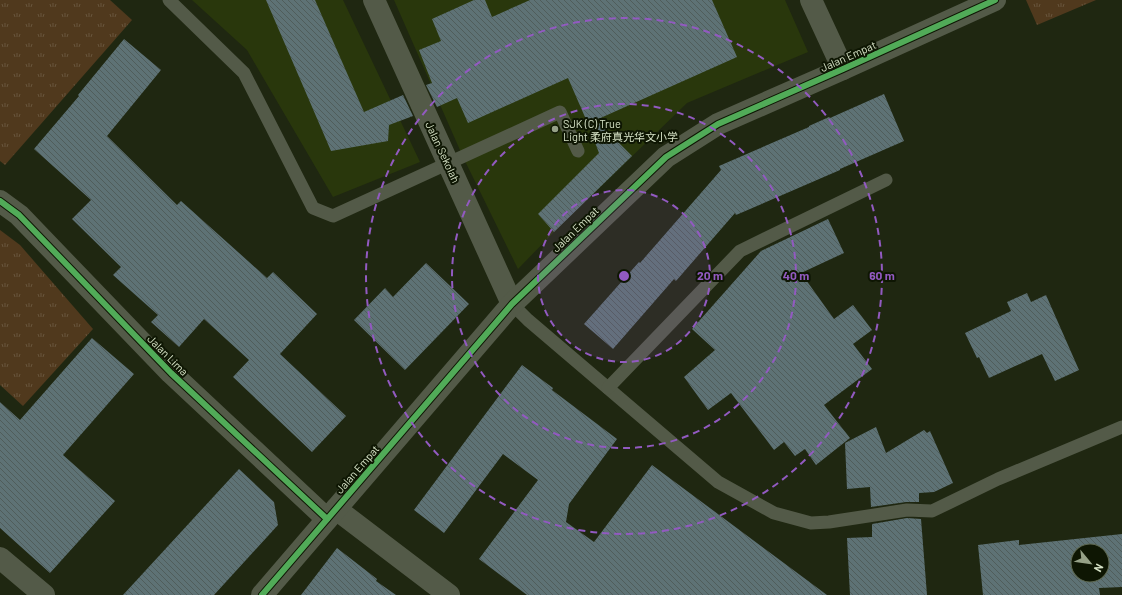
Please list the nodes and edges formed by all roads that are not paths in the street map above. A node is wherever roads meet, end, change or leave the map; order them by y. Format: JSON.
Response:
{"nodes":[{"id":1,"x":169,"y":0,"type":"edge"},
{"id":2,"x":374,"y":0,"type":"edge"},
{"id":3,"x":811,"y":0,"type":"edge"},
{"id":4,"x":995,"y":0,"type":"edge"},
{"id":5,"x":843,"y":69,"type":"junction"},
{"id":6,"x":578,"y":151,"type":"dead end"},
{"id":7,"x":448,"y":163,"type":"junction"},
{"id":8,"x":886,"y":180,"type":"dead end"},
{"id":9,"x":0,"y":201,"type":"edge"},
{"id":10,"x":512,"y":304,"type":"junction"},
{"id":11,"x":608,"y":388,"type":"junction"},
{"id":12,"x":1122,"y":427,"type":"edge"},
{"id":13,"x":332,"y":514,"type":"junction"},
{"id":14,"x":0,"y":558,"type":"edge"},
{"id":15,"x":44,"y":595,"type":"edge"},
{"id":16,"x":262,"y":595,"type":"edge"},
{"id":17,"x":449,"y":595,"type":"edge"}],
"edges":[{"from":1,"to":7,"type":"lane"},
{"from":2,"to":7,"type":"street","name":"Jalan Sekolah"},
{"from":3,"to":5,"type":"street"},
{"from":4,"to":5,"type":"street","name":"Jalan Empat"},
{"from":5,"to":10,"type":"street","name":"Jalan Empat"},
{"from":6,"to":7,"type":"lane"},
{"from":7,"to":10,"type":"street","name":"Jalan Sekolah"},
{"from":8,"to":11,"type":"lane"},
{"from":9,"to":13,"type":"street","name":"Jalan Lima"},
{"from":10,"to":11,"type":"lane"},
{"from":10,"to":13,"type":"street","name":"Jalan Empat"},
{"from":11,"to":12,"type":"lane"},
{"from":13,"to":16,"type":"street","name":"Jalan Empat"},
{"from":13,"to":17,"type":"street","name":"Jalan Lima"},
{"from":14,"to":15,"type":"street"}]}
